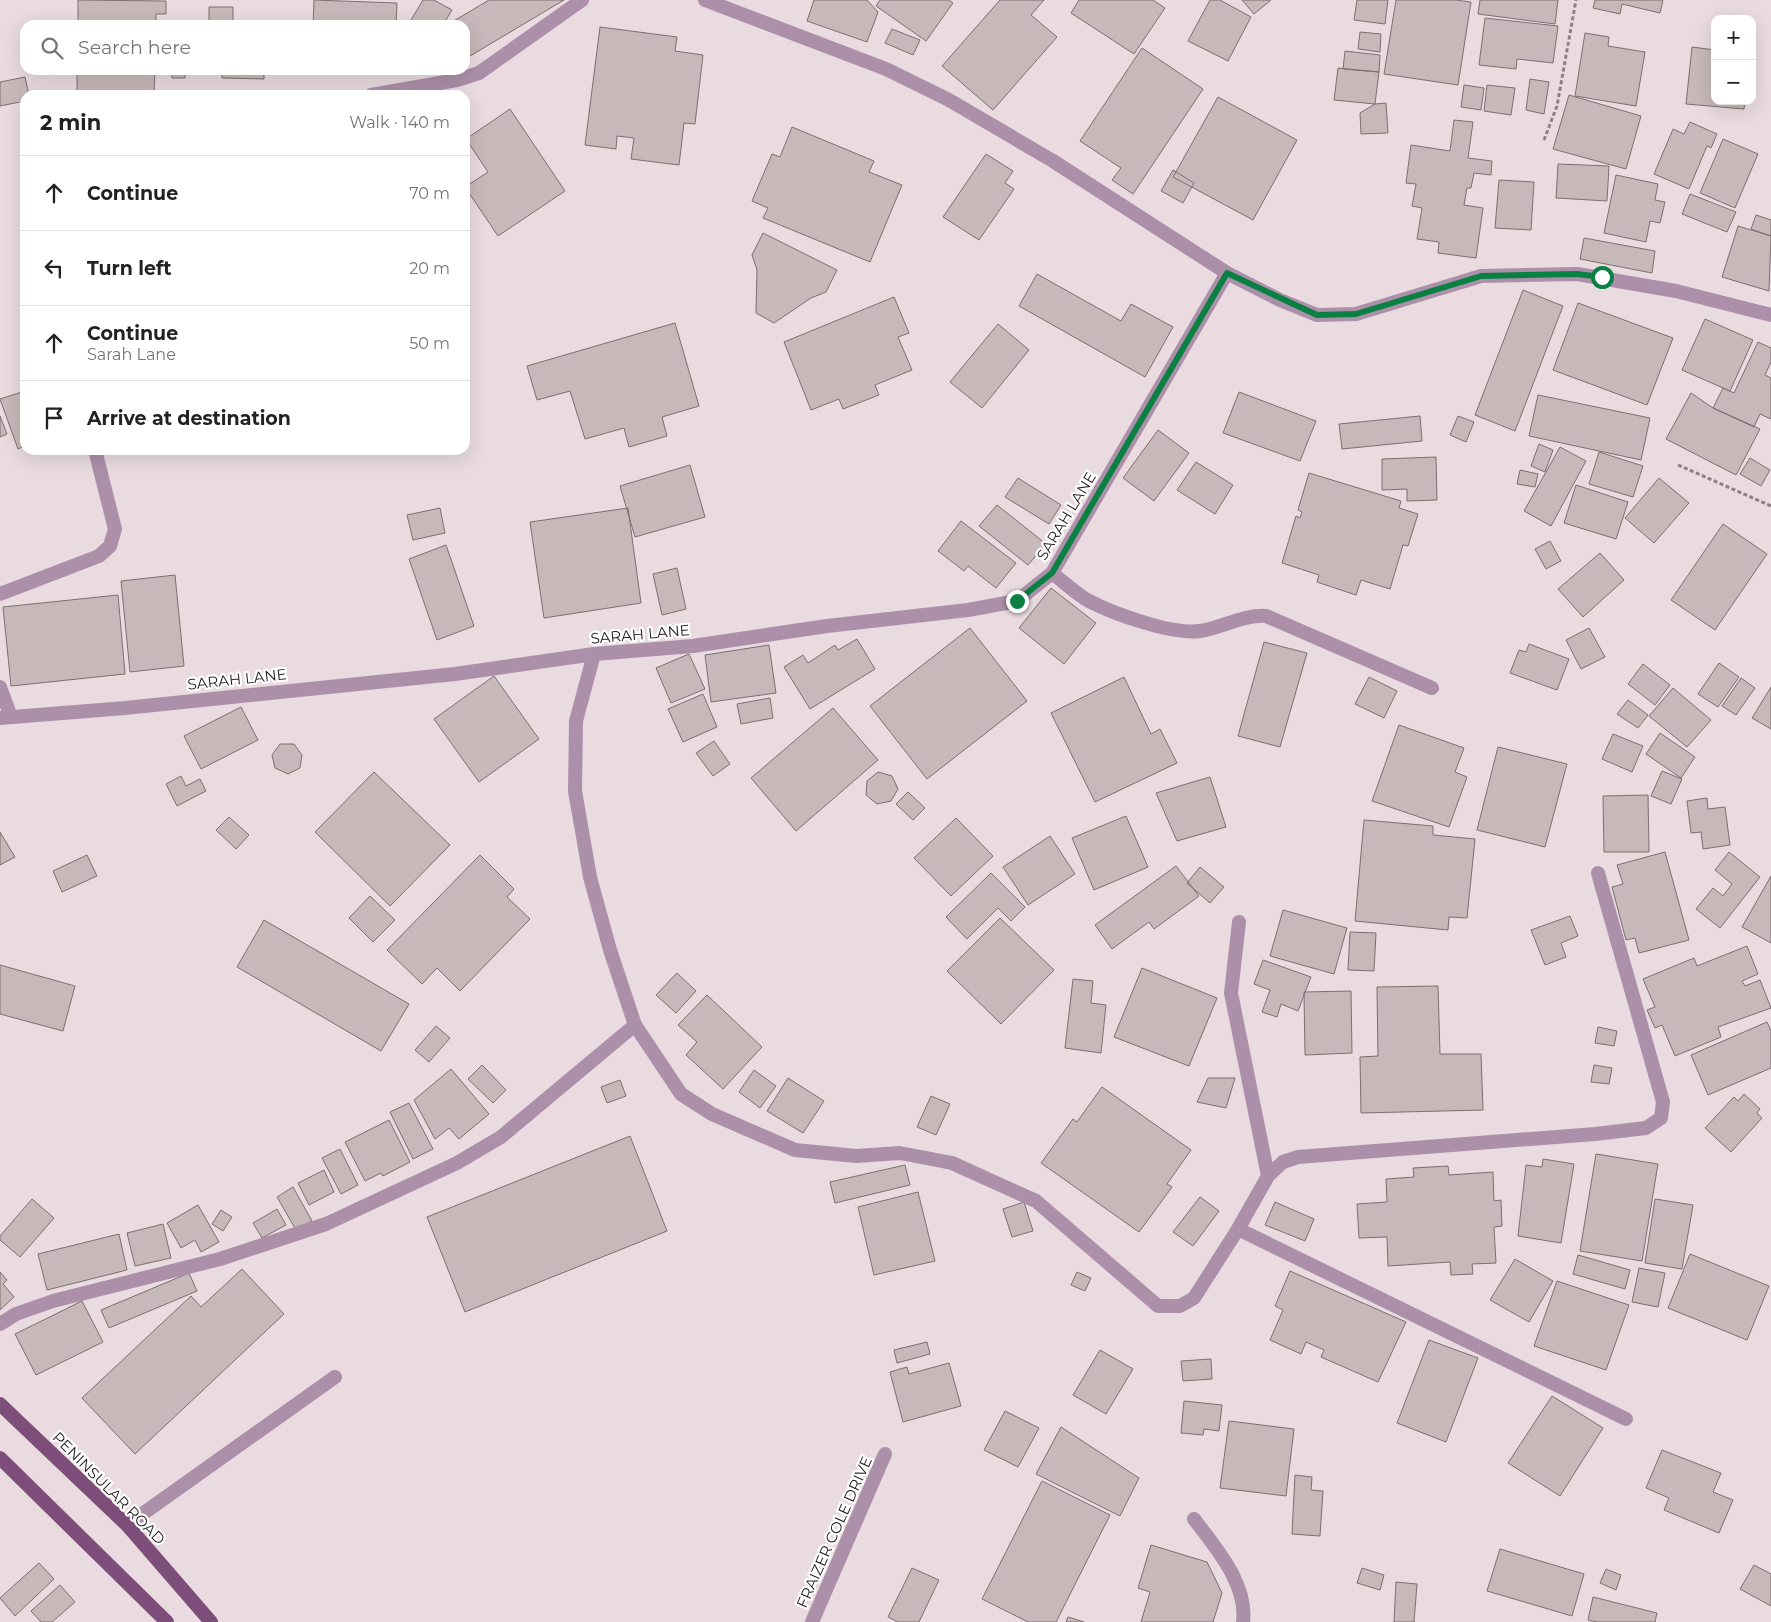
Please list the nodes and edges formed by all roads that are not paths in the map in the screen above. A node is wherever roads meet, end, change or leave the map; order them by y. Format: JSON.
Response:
{"nodes":[{"id":1,"x":582,"y":0,"type":"edge"},
{"id":2,"x":705,"y":0,"type":"edge"},
{"id":3,"x":400,"y":90,"type":"edge"},
{"id":4,"x":1227,"y":273,"type":"junction"},
{"id":5,"x":1771,"y":315,"type":"edge"},
{"id":6,"x":96,"y":455,"type":"edge"},
{"id":7,"x":1052,"y":573,"type":"junction"},
{"id":8,"x":0,"y":594,"type":"edge"},
{"id":9,"x":594,"y":654,"type":"junction"},
{"id":10,"x":0,"y":687,"type":"edge"},
{"id":11,"x":1432,"y":688,"type":"dead end"},
{"id":12,"x":5,"y":718,"type":"edge"},
{"id":13,"x":1598,"y":873,"type":"dead end"},
{"id":14,"x":1239,"y":922,"type":"dead end"},
{"id":15,"x":635,"y":1025,"type":"junction"},
{"id":16,"x":1268,"y":1176,"type":"junction"},
{"id":17,"x":1238,"y":1229,"type":"junction"},
{"id":18,"x":0,"y":1324,"type":"edge"},
{"id":19,"x":335,"y":1377,"type":"dead end"},
{"id":20,"x":0,"y":1404,"type":"edge"},
{"id":21,"x":1626,"y":1420,"type":"dead end"},
{"id":22,"x":885,"y":1454,"type":"dead end"},
{"id":23,"x":0,"y":1458,"type":"edge"},
{"id":24,"x":1194,"y":1519,"type":"dead end"},
{"id":25,"x":126,"y":1525,"type":"junction"},
{"id":26,"x":167,"y":1622,"type":"edge"},
{"id":27,"x":211,"y":1622,"type":"edge"},
{"id":28,"x":812,"y":1622,"type":"edge"},
{"id":29,"x":1243,"y":1622,"type":"edge"}],
"edges":[{"from":1,"to":3,"type":"street"},
{"from":2,"to":4,"type":"street"},
{"from":4,"to":5,"type":"street"},
{"from":4,"to":7,"type":"street","name":"SARAH LANE"},
{"from":6,"to":8,"type":"street"},
{"from":7,"to":9,"type":"street","name":"SARAH LANE"},
{"from":7,"to":11,"type":"street"},
{"from":9,"to":12,"type":"street","name":"SARAH LANE"},
{"from":9,"to":15,"type":"street"},
{"from":10,"to":12,"type":"street"},
{"from":13,"to":16,"type":"street"},
{"from":14,"to":16,"type":"street"},
{"from":15,"to":17,"type":"street"},
{"from":15,"to":18,"type":"street"},
{"from":16,"to":17,"type":"street"},
{"from":17,"to":21,"type":"street"},
{"from":19,"to":25,"type":"street"},
{"from":20,"to":25,"type":"main road","name":"PENINSULAR ROAD"},
{"from":22,"to":28,"type":"street","name":"FRAIZER COLE DRIVE"},
{"from":23,"to":26,"type":"main road"},
{"from":24,"to":29,"type":"street"},
{"from":25,"to":27,"type":"main road","name":"PENINSULAR ROAD"}]}
